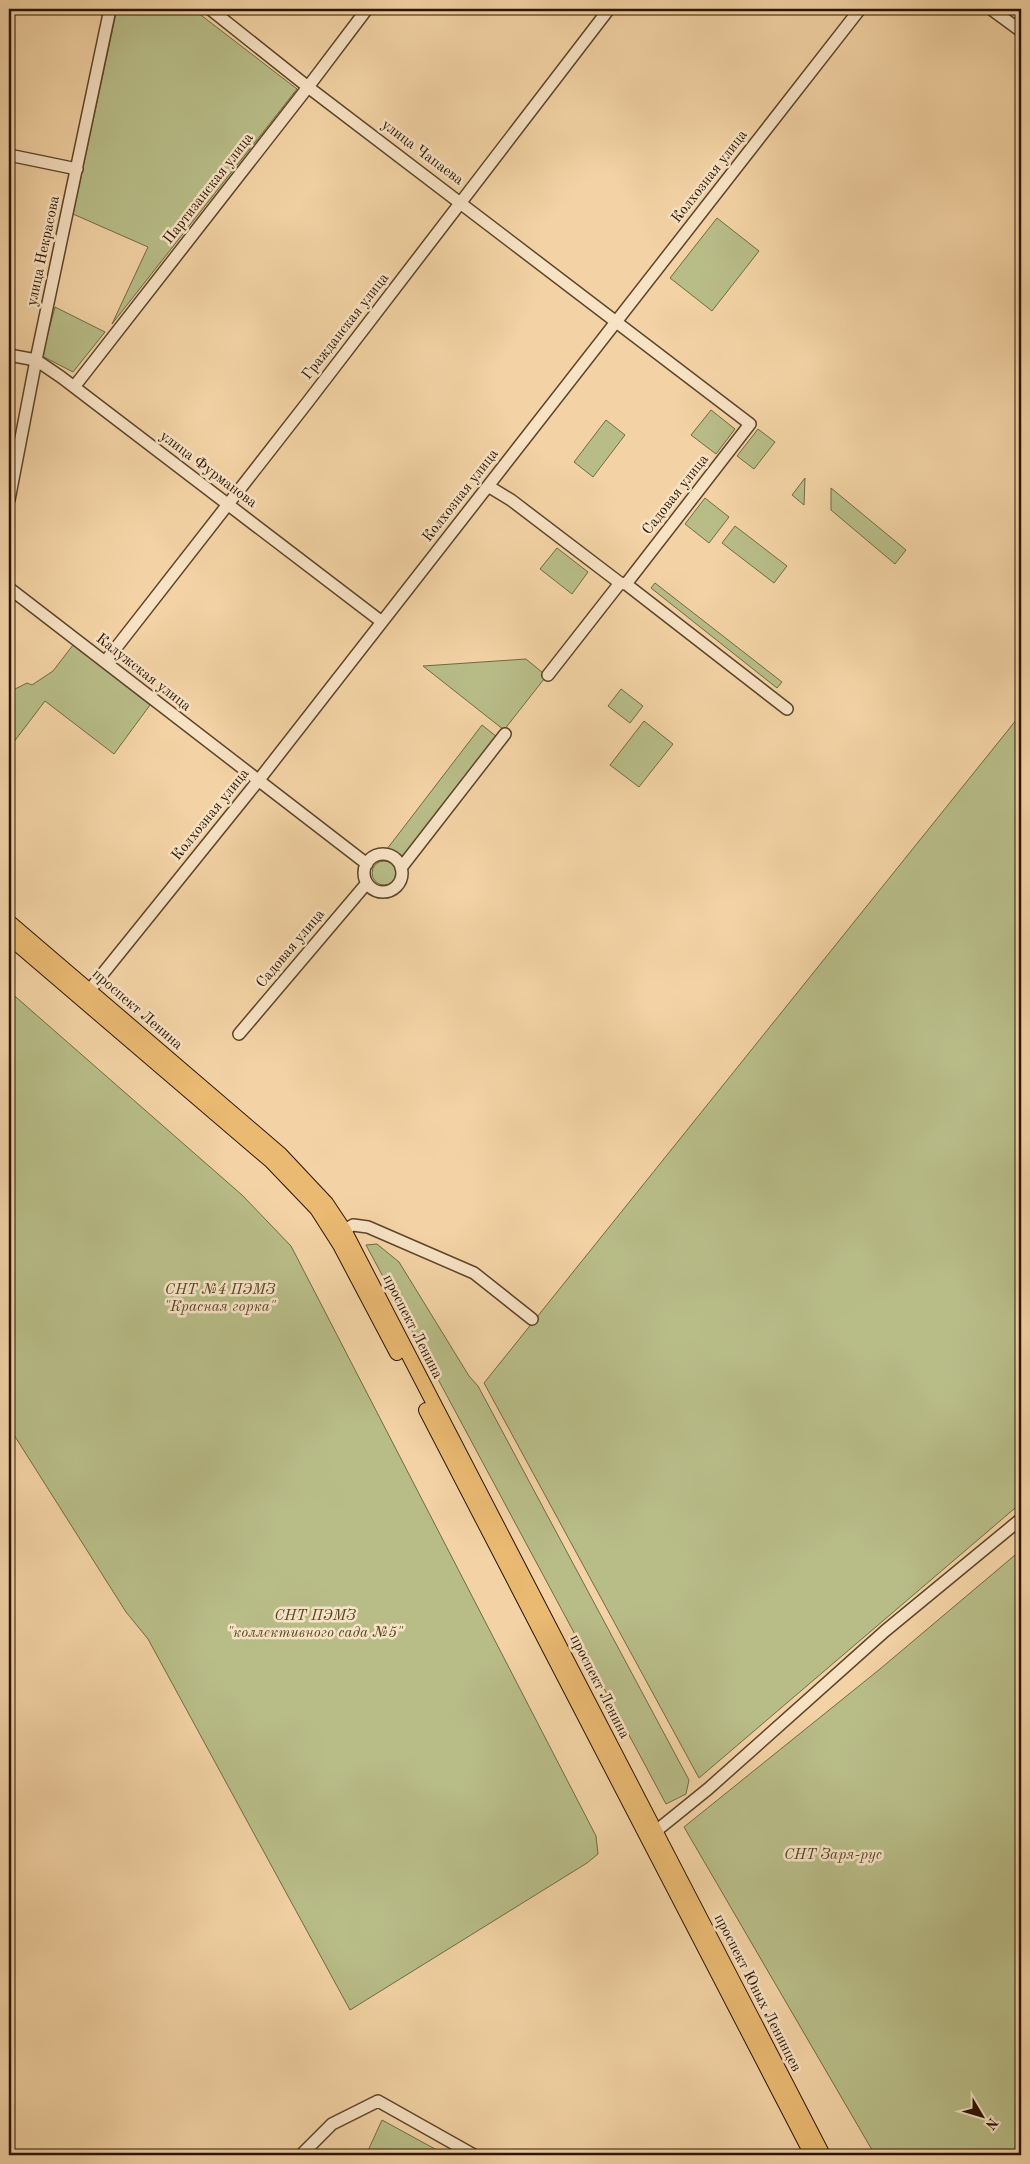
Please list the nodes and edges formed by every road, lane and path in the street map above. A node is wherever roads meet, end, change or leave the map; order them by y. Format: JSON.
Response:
{"nodes":[{"id":1,"x":110,"y":9,"type":"edge"},
{"id":2,"x":210,"y":9,"type":"edge"},
{"id":3,"x":367,"y":9,"type":"edge"},
{"id":4,"x":860,"y":9,"type":"edge"},
{"id":5,"x":991,"y":9,"type":"edge"},
{"id":6,"x":606,"y":10,"type":"edge"},
{"id":7,"x":1021,"y":30,"type":"edge"},
{"id":8,"x":308,"y":87,"type":"junction"},
{"id":9,"x":9,"y":155,"type":"edge"},
{"id":10,"x":77,"y":169,"type":"junction"},
{"id":11,"x":462,"y":202,"type":"junction"},
{"id":12,"x":616,"y":321,"type":"junction"},
{"id":13,"x":9,"y":355,"type":"edge"},
{"id":14,"x":36,"y":360,"type":"junction"},
{"id":15,"x":74,"y":387,"type":"junction"},
{"id":16,"x":750,"y":424,"type":"joint"},
{"id":17,"x":488,"y":486,"type":"junction"},
{"id":18,"x":9,"y":500,"type":"edge"},
{"id":19,"x":228,"y":504,"type":"junction"},
{"id":20,"x":623,"y":583,"type":"junction"},
{"id":21,"x":9,"y":588,"type":"edge"},
{"id":22,"x":382,"y":622,"type":"junction"},
{"id":23,"x":105,"y":662,"type":"junction"},
{"id":24,"x":548,"y":676,"type":"dead end"},
{"id":25,"x":787,"y":708,"type":"dead end"},
{"id":26,"x":505,"y":734,"type":"dead end"},
{"id":27,"x":258,"y":781,"type":"junction"},
{"id":28,"x":367,"y":864,"type":"junction"},
{"id":29,"x":401,"y":868,"type":"junction"},
{"id":30,"x":366,"y":883,"type":"junction"},
{"id":31,"x":9,"y":922,"type":"edge"},
{"id":32,"x":9,"y":937,"type":"edge"},
{"id":33,"x":86,"y":994,"type":"junction"},
{"id":34,"x":239,"y":1034,"type":"dead end"},
{"id":35,"x":344,"y":1230,"type":"junction"},
{"id":36,"x":532,"y":1319,"type":"dead end"},
{"id":37,"x":1021,"y":1519,"type":"edge"},
{"id":38,"x":656,"y":1831,"type":"junction"},
{"id":39,"x":657,"y":1846,"type":"junction"},
{"id":40,"x":301,"y":2155,"type":"edge"},
{"id":41,"x":474,"y":2155,"type":"edge"},
{"id":42,"x":812,"y":2155,"type":"edge"},
{"id":43,"x":823,"y":2155,"type":"edge"}],
"edges":[{"from":1,"to":10,"type":"street","name":"улица Некрасова"},
{"from":2,"to":8,"type":"street","name":"улица Чапаева"},
{"from":3,"to":8,"type":"street","name":"Партизанская улица"},
{"from":4,"to":12,"type":"street","name":"Колхозная улица"},
{"from":5,"to":7,"type":"street"},
{"from":6,"to":11,"type":"street","name":"Гражданская улица"},
{"from":8,"to":11,"type":"street","name":"улица Чапаева"},
{"from":8,"to":15,"type":"street","name":"Партизанская улица"},
{"from":9,"to":10,"type":"street"},
{"from":10,"to":14,"type":"street","name":"улица Некрасова"},
{"from":11,"to":12,"type":"street","name":"улица Чапаева"},
{"from":11,"to":19,"type":"street","name":"Гражданская улица"},
{"from":12,"to":16,"type":"street","name":"улица Чапаева"},
{"from":12,"to":17,"type":"street","name":"Колхозная улица"},
{"from":13,"to":14,"type":"street","name":"улица Фурманова"},
{"from":14,"to":15,"type":"street","name":"улица Фурманова"},
{"from":14,"to":18,"type":"street","name":"улица Некрасова"},
{"from":15,"to":19,"type":"street","name":"улица Фурманова"},
{"from":16,"to":20,"type":"street","name":"Садовая улица"},
{"from":17,"to":20,"type":"street"},
{"from":17,"to":22,"type":"street","name":"Колхозная улица"},
{"from":19,"to":22,"type":"street","name":"улица Фурманова"},
{"from":19,"to":23,"type":"street","name":"Гражданская улица"},
{"from":20,"to":24,"type":"street","name":"Садовая улица"},
{"from":20,"to":25,"type":"street"},
{"from":21,"to":23,"type":"street","name":"Калужская улица"},
{"from":22,"to":27,"type":"street","name":"Колхозная улица"},
{"from":23,"to":27,"type":"street","name":"Калужская улица"},
{"from":26,"to":29,"type":"street"},
{"from":27,"to":28,"type":"street","name":"Калужская улица"},
{"from":27,"to":33,"type":"street","name":"Колхозная улица"},
{"from":28,"to":29,"type":"street"},
{"from":28,"to":30,"type":"street"},
{"from":29,"to":30,"type":"street"},
{"from":30,"to":34,"type":"street","name":"Садовая улица"},
{"from":31,"to":33,"type":"main road","name":"проспект Ленина"},
{"from":32,"to":33,"type":"main road","name":"проспект Ленина"},
{"from":33,"to":35,"type":"main road","name":"проспект Ленина"},
{"from":33,"to":39,"type":"main road","name":"проспект Ленина"},
{"from":35,"to":36,"type":"street"},
{"from":35,"to":38,"type":"main road","name":"проспект Ленина"},
{"from":37,"to":38,"type":"street"},
{"from":38,"to":39,"type":"main road","name":"проспект Ленина"},
{"from":39,"to":42,"type":"main road","name":"проспект Юных Ленинцев"},
{"from":39,"to":43,"type":"main road","name":"проспект Юных Ленинцев"},
{"from":40,"to":41,"type":"street"}]}
